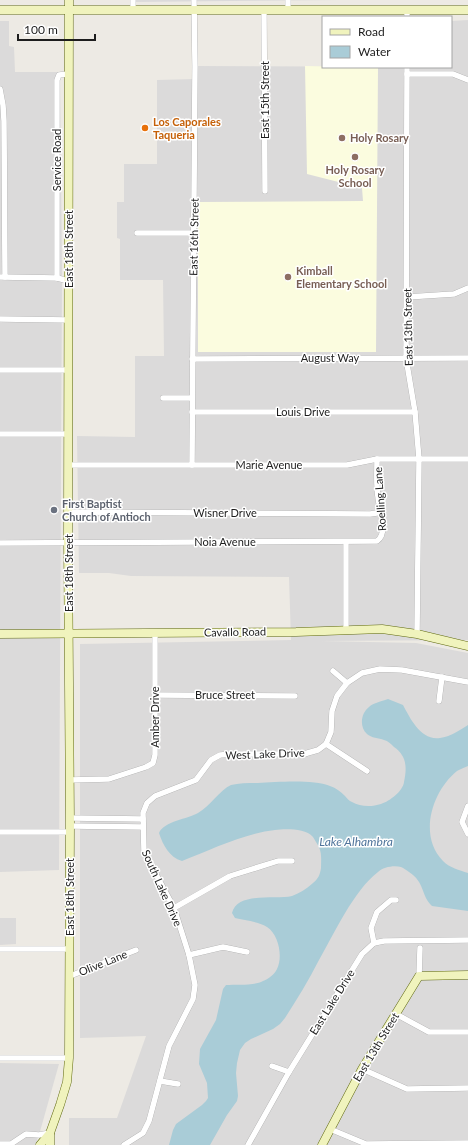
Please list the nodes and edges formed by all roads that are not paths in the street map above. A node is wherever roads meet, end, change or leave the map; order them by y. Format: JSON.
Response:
{"nodes":[{"id":1,"x":68,"y":0,"type":"edge"},
{"id":2,"x":133,"y":0,"type":"edge"},
{"id":3,"x":194,"y":0,"type":"edge"},
{"id":4,"x":288,"y":0,"type":"edge"},
{"id":5,"x":0,"y":10,"type":"edge"},
{"id":6,"x":68,"y":10,"type":"junction"},
{"id":7,"x":133,"y":10,"type":"junction"},
{"id":8,"x":195,"y":10,"type":"junction"},
{"id":9,"x":264,"y":10,"type":"junction"},
{"id":10,"x":288,"y":10,"type":"junction"},
{"id":11,"x":468,"y":10,"type":"edge"},
{"id":12,"x":407,"y":14,"type":"edge"},
{"id":13,"x":407,"y":68,"type":"edge"},
{"id":14,"x":68,"y":74,"type":"junction"},
{"id":15,"x":407,"y":74,"type":"junction"},
{"id":16,"x":468,"y":80,"type":"edge"},
{"id":17,"x":0,"y":89,"type":"edge"},
{"id":18,"x":2,"y":121,"type":"edge"},
{"id":19,"x":2,"y":173,"type":"edge"},
{"id":20,"x":265,"y":191,"type":"dead end"},
{"id":21,"x":2,"y":226,"type":"edge"},
{"id":22,"x":137,"y":232,"type":"dead end"},
{"id":23,"x":194,"y":232,"type":"junction"},
{"id":24,"x":2,"y":278,"type":"edge"},
{"id":25,"x":57,"y":278,"type":"junction"},
{"id":26,"x":69,"y":281,"type":"junction"},
{"id":27,"x":468,"y":288,"type":"edge"},
{"id":28,"x":407,"y":296,"type":"junction"},
{"id":29,"x":0,"y":320,"type":"edge"},
{"id":30,"x":69,"y":320,"type":"junction"},
{"id":31,"x":406,"y":358,"type":"junction"},
{"id":32,"x":468,"y":358,"type":"edge"},
{"id":33,"x":192,"y":359,"type":"junction"},
{"id":34,"x":0,"y":370,"type":"edge"},
{"id":35,"x":68,"y":370,"type":"junction"},
{"id":36,"x":163,"y":398,"type":"dead end"},
{"id":37,"x":192,"y":398,"type":"junction"},
{"id":38,"x":192,"y":412,"type":"junction"},
{"id":39,"x":415,"y":412,"type":"junction"},
{"id":40,"x":0,"y":434,"type":"edge"},
{"id":41,"x":68,"y":434,"type":"junction"},
{"id":42,"x":419,"y":459,"type":"junction"},
{"id":43,"x":468,"y":459,"type":"edge"},
{"id":44,"x":377,"y":460,"type":"junction"},
{"id":45,"x":69,"y":465,"type":"junction"},
{"id":46,"x":192,"y":465,"type":"junction"},
{"id":47,"x":381,"y":510,"type":"junction"},
{"id":48,"x":68,"y":512,"type":"junction"},
{"id":49,"x":381,"y":539,"type":"joint"},
{"id":50,"x":68,"y":542,"type":"junction"},
{"id":51,"x":346,"y":542,"type":"junction"},
{"id":52,"x":0,"y":543,"type":"edge"},
{"id":53,"x":346,"y":630,"type":"junction"},
{"id":54,"x":155,"y":633,"type":"junction"},
{"id":55,"x":0,"y":634,"type":"edge"},
{"id":56,"x":69,"y":634,"type":"junction"},
{"id":57,"x":417,"y":634,"type":"junction"},
{"id":58,"x":468,"y":646,"type":"edge"},
{"id":59,"x":333,"y":672,"type":"dead end"},
{"id":60,"x":442,"y":677,"type":"junction"},
{"id":61,"x":468,"y":682,"type":"edge"},
{"id":62,"x":347,"y":683,"type":"junction"},
{"id":63,"x":155,"y":695,"type":"junction"},
{"id":64,"x":295,"y":696,"type":"dead end"},
{"id":65,"x":439,"y":701,"type":"dead end"},
{"id":66,"x":326,"y":744,"type":"junction"},
{"id":67,"x":368,"y":771,"type":"dead end"},
{"id":68,"x":69,"y":780,"type":"junction"},
{"id":69,"x":468,"y":806,"type":"edge"},
{"id":70,"x":143,"y":823,"type":"junction"},
{"id":71,"x":70,"y":825,"type":"junction"},
{"id":72,"x":0,"y":832,"type":"edge"},
{"id":73,"x":468,"y":834,"type":"edge"},
{"id":74,"x":292,"y":861,"type":"dead end"},
{"id":75,"x":396,"y":900,"type":"dead end"},
{"id":76,"x":174,"y":908,"type":"junction"},
{"id":77,"x":468,"y":940,"type":"edge"},
{"id":78,"x":374,"y":943,"type":"junction"},
{"id":79,"x":420,"y":948,"type":"dead end"},
{"id":80,"x":0,"y":949,"type":"edge"},
{"id":81,"x":70,"y":949,"type":"junction"},
{"id":82,"x":136,"y":950,"type":"dead end"},
{"id":83,"x":247,"y":952,"type":"dead end"},
{"id":84,"x":189,"y":955,"type":"junction"},
{"id":85,"x":468,"y":975,"type":"edge"},
{"id":86,"x":70,"y":976,"type":"junction"},
{"id":87,"x":419,"y":976,"type":"junction"},
{"id":88,"x":396,"y":1014,"type":"junction"},
{"id":89,"x":468,"y":1032,"type":"edge"},
{"id":90,"x":0,"y":1058,"type":"edge"},
{"id":91,"x":69,"y":1058,"type":"junction"},
{"id":92,"x":272,"y":1066,"type":"dead end"},
{"id":93,"x":362,"y":1069,"type":"junction"},
{"id":94,"x":289,"y":1072,"type":"junction"},
{"id":95,"x":160,"y":1081,"type":"junction"},
{"id":96,"x":178,"y":1084,"type":"dead end"},
{"id":97,"x":468,"y":1088,"type":"edge"},
{"id":98,"x":330,"y":1129,"type":"junction"},
{"id":99,"x":50,"y":1133,"type":"junction"},
{"id":100,"x":468,"y":1143,"type":"edge"},
{"id":101,"x":0,"y":1144,"type":"edge"},
{"id":102,"x":40,"y":1145,"type":"edge"},
{"id":103,"x":50,"y":1145,"type":"edge"},
{"id":104,"x":124,"y":1145,"type":"edge"},
{"id":105,"x":248,"y":1145,"type":"edge"},
{"id":106,"x":322,"y":1145,"type":"edge"}],
"edges":[{"from":1,"to":6,"type":"main road","name":"East 18th Street"},
{"from":2,"to":7,"type":"street"},
{"from":3,"to":8,"type":"street","name":"East 16th Street"},
{"from":4,"to":10,"type":"street"},
{"from":5,"to":6,"type":"main road"},
{"from":6,"to":7,"type":"main road"},
{"from":6,"to":14,"type":"main road","name":"East 18th Street"},
{"from":7,"to":8,"type":"main road"},
{"from":8,"to":9,"type":"main road"},
{"from":8,"to":23,"type":"street","name":"East 16th Street"},
{"from":9,"to":10,"type":"main road"},
{"from":9,"to":20,"type":"street","name":"East 15th Street"},
{"from":10,"to":12,"type":"main road"},
{"from":11,"to":12,"type":"main road"},
{"from":13,"to":15,"type":"street","name":"East 13th Street"},
{"from":14,"to":25,"type":"street","name":"Service Road"},
{"from":14,"to":26,"type":"main road","name":"East 18th Street"},
{"from":15,"to":16,"type":"street"},
{"from":15,"to":28,"type":"street","name":"East 13th Street"},
{"from":17,"to":18,"type":"street"},
{"from":18,"to":19,"type":"street"},
{"from":19,"to":21,"type":"street"},
{"from":21,"to":24,"type":"street"},
{"from":22,"to":23,"type":"street"},
{"from":23,"to":33,"type":"street","name":"East 16th Street"},
{"from":24,"to":25,"type":"street"},
{"from":25,"to":26,"type":"street"},
{"from":26,"to":30,"type":"main road","name":"East 18th Street"},
{"from":27,"to":28,"type":"street"},
{"from":28,"to":31,"type":"street","name":"East 13th Street"},
{"from":29,"to":30,"type":"street"},
{"from":30,"to":35,"type":"main road","name":"East 18th Street"},
{"from":31,"to":32,"type":"street","name":"August Way"},
{"from":31,"to":33,"type":"street","name":"August Way"},
{"from":31,"to":39,"type":"street","name":"East 13th Street"},
{"from":33,"to":37,"type":"street","name":"East 16th Street"},
{"from":34,"to":35,"type":"street"},
{"from":35,"to":41,"type":"main road","name":"East 18th Street"},
{"from":36,"to":37,"type":"street"},
{"from":37,"to":38,"type":"street","name":"East 16th Street"},
{"from":38,"to":39,"type":"street","name":"Louis Drive"},
{"from":38,"to":46,"type":"street","name":"East 16th Street"},
{"from":39,"to":42,"type":"street","name":"East 13th Street"},
{"from":40,"to":41,"type":"street"},
{"from":41,"to":45,"type":"main road","name":"East 18th Street"},
{"from":42,"to":43,"type":"street","name":"Marie Avenue"},
{"from":42,"to":44,"type":"street","name":"Marie Avenue"},
{"from":42,"to":57,"type":"street","name":"East 13th Street"},
{"from":44,"to":46,"type":"street","name":"Marie Avenue"},
{"from":44,"to":47,"type":"street","name":"Roelling Lane"},
{"from":45,"to":46,"type":"street","name":"Marie Avenue"},
{"from":45,"to":48,"type":"main road","name":"East 18th Street"},
{"from":47,"to":48,"type":"street","name":"Wisner Drive"},
{"from":47,"to":49,"type":"street","name":"Roelling Lane"},
{"from":48,"to":50,"type":"main road","name":"East 18th Street"},
{"from":49,"to":51,"type":"street","name":"Noia Avenue"},
{"from":50,"to":51,"type":"street","name":"Noia Avenue"},
{"from":50,"to":52,"type":"street","name":"Noia Avenue"},
{"from":50,"to":56,"type":"main road","name":"East 18th Street"},
{"from":51,"to":53,"type":"street"},
{"from":53,"to":54,"type":"main road","name":"Cavallo Road"},
{"from":53,"to":57,"type":"main road","name":"Cavallo Road"},
{"from":54,"to":56,"type":"main road","name":"Cavallo Road"},
{"from":54,"to":63,"type":"street","name":"Amber Drive"},
{"from":55,"to":56,"type":"main road","name":"Cavallo Road"},
{"from":56,"to":68,"type":"main road","name":"East 18th Street"},
{"from":57,"to":58,"type":"main road","name":"Cavallo Road"},
{"from":59,"to":62,"type":"street"},
{"from":60,"to":61,"type":"street"},
{"from":60,"to":62,"type":"street"},
{"from":60,"to":65,"type":"street"},
{"from":62,"to":66,"type":"street"},
{"from":63,"to":64,"type":"street","name":"Bruce Street"},
{"from":63,"to":68,"type":"street","name":"Amber Drive"},
{"from":66,"to":67,"type":"street"},
{"from":66,"to":70,"type":"street","name":"West Lake Drive"},
{"from":68,"to":71,"type":"main road","name":"East 18th Street"},
{"from":69,"to":73,"type":"street"},
{"from":70,"to":71,"type":"street"},
{"from":70,"to":76,"type":"street","name":"South Lake Drive"},
{"from":71,"to":72,"type":"street"},
{"from":71,"to":81,"type":"main road","name":"East 18th Street"},
{"from":74,"to":76,"type":"street"},
{"from":75,"to":78,"type":"street"},
{"from":76,"to":84,"type":"street","name":"South Lake Drive"},
{"from":77,"to":78,"type":"street"},
{"from":78,"to":94,"type":"street","name":"East Lake Drive"},
{"from":79,"to":87,"type":"street","name":"East 13th Street"},
{"from":80,"to":81,"type":"street"},
{"from":81,"to":86,"type":"main road","name":"East 18th Street"},
{"from":82,"to":86,"type":"street","name":"Olive Lane"},
{"from":83,"to":84,"type":"street"},
{"from":84,"to":95,"type":"street","name":"South Lake Drive"},
{"from":85,"to":87,"type":"main road"},
{"from":86,"to":91,"type":"main road","name":"East 18th Street"},
{"from":87,"to":88,"type":"main road","name":"East 13th Street"},
{"from":88,"to":89,"type":"street"},
{"from":88,"to":93,"type":"main road","name":"East 13th Street"},
{"from":90,"to":91,"type":"street"},
{"from":91,"to":99,"type":"main road","name":"East 18th Street"},
{"from":92,"to":94,"type":"street"},
{"from":93,"to":97,"type":"street"},
{"from":93,"to":98,"type":"main road","name":"East 13th Street"},
{"from":94,"to":105,"type":"street","name":"East Lake Drive"},
{"from":95,"to":96,"type":"street"},
{"from":95,"to":104,"type":"street","name":"South Lake Drive"},
{"from":98,"to":100,"type":"street"},
{"from":98,"to":106,"type":"main road","name":"East 13th Street"},
{"from":99,"to":101,"type":"street"},
{"from":99,"to":102,"type":"main road","name":"East 18th Street"},
{"from":99,"to":103,"type":"main road","name":"East 18th Street"}]}
